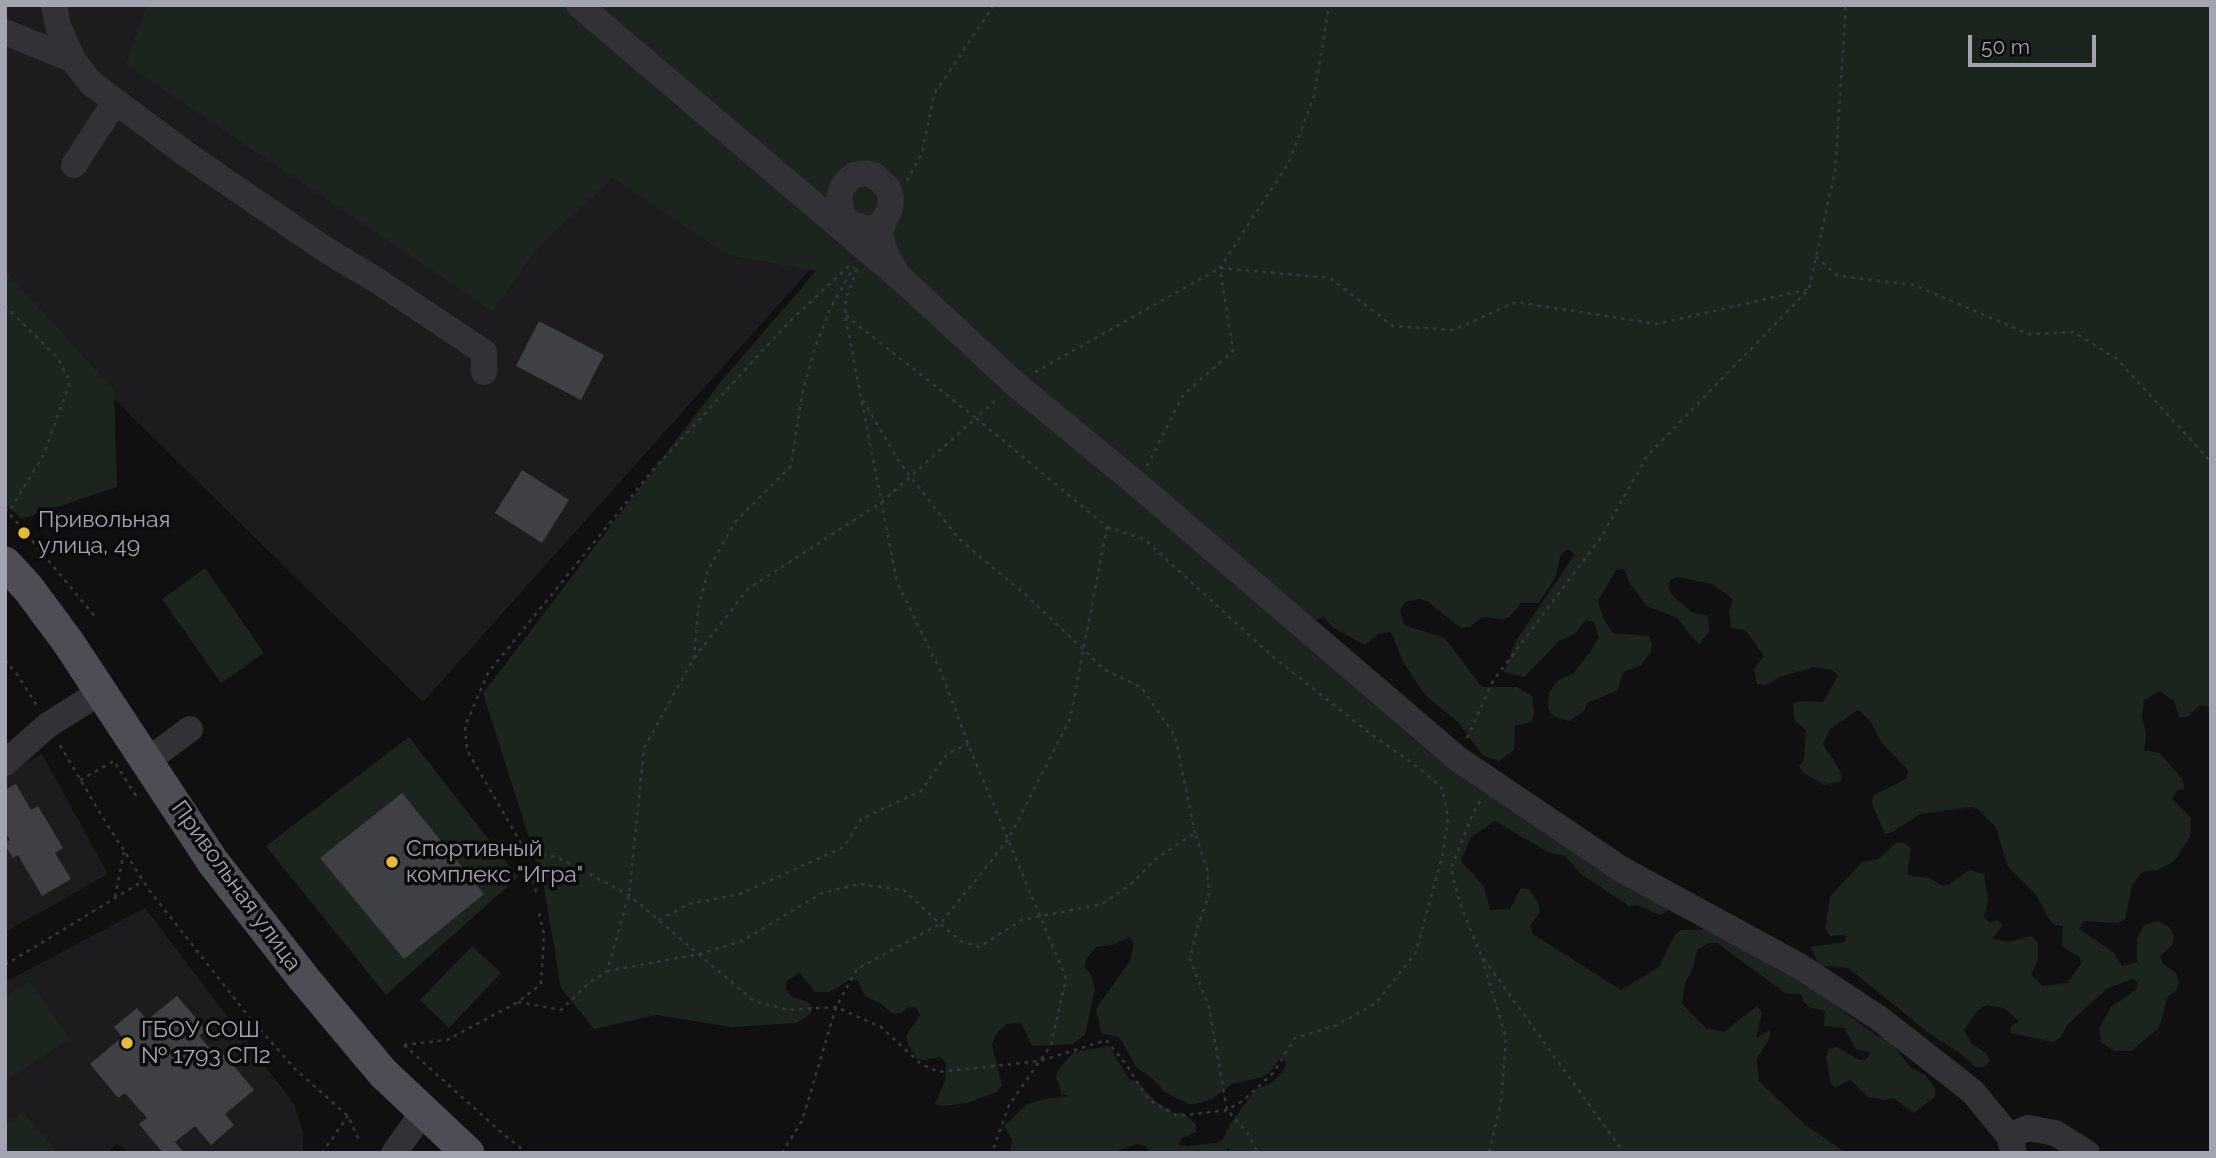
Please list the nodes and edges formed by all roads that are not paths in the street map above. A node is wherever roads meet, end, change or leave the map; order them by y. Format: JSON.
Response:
{"nodes":[{"id":1,"x":54,"y":5,"type":"edge"},
{"id":2,"x":579,"y":5,"type":"edge"},
{"id":3,"x":5,"y":32,"type":"edge"},
{"id":4,"x":73,"y":60,"type":"junction"},
{"id":5,"x":115,"y":102,"type":"junction"},
{"id":6,"x":74,"y":165,"type":"dead end"},
{"id":7,"x":842,"y":188,"type":"junction"},
{"id":8,"x":816,"y":205,"type":"junction"},
{"id":9,"x":884,"y":219,"type":"junction"},
{"id":10,"x":905,"y":282,"type":"junction"},
{"id":11,"x":484,"y":372,"type":"dead end"},
{"id":12,"x":5,"y":564,"type":"edge"},
{"id":13,"x":102,"y":691,"type":"junction"},
{"id":14,"x":190,"y":729,"type":"dead end"},
{"id":15,"x":147,"y":761,"type":"junction"},
{"id":16,"x":5,"y":763,"type":"edge"},
{"id":17,"x":424,"y":1111,"type":"junction"},
{"id":18,"x":2012,"y":1144,"type":"edge"},
{"id":19,"x":394,"y":1153,"type":"edge"},
{"id":20,"x":468,"y":1153,"type":"edge"},
{"id":21,"x":2087,"y":1153,"type":"edge"}],
"edges":[{"from":1,"to":4,"type":"street"},
{"from":2,"to":8,"type":"street"},
{"from":3,"to":4,"type":"street"},
{"from":4,"to":5,"type":"street"},
{"from":5,"to":6,"type":"street"},
{"from":5,"to":11,"type":"street"},
{"from":7,"to":8,"type":"street"},
{"from":7,"to":9,"type":"street"},
{"from":7,"to":9,"type":"street"},
{"from":8,"to":10,"type":"street"},
{"from":9,"to":10,"type":"street"},
{"from":10,"to":18,"type":"street"},
{"from":12,"to":13,"type":"main road","name":"Привольная улица"},
{"from":13,"to":15,"type":"main road","name":"Привольная улица"},
{"from":13,"to":16,"type":"street"},
{"from":14,"to":15,"type":"street"},
{"from":15,"to":17,"type":"main road","name":"Привольная улица"},
{"from":17,"to":19,"type":"street"},
{"from":17,"to":20,"type":"main road","name":"Привольная улица"},
{"from":18,"to":21,"type":"street"}]}
